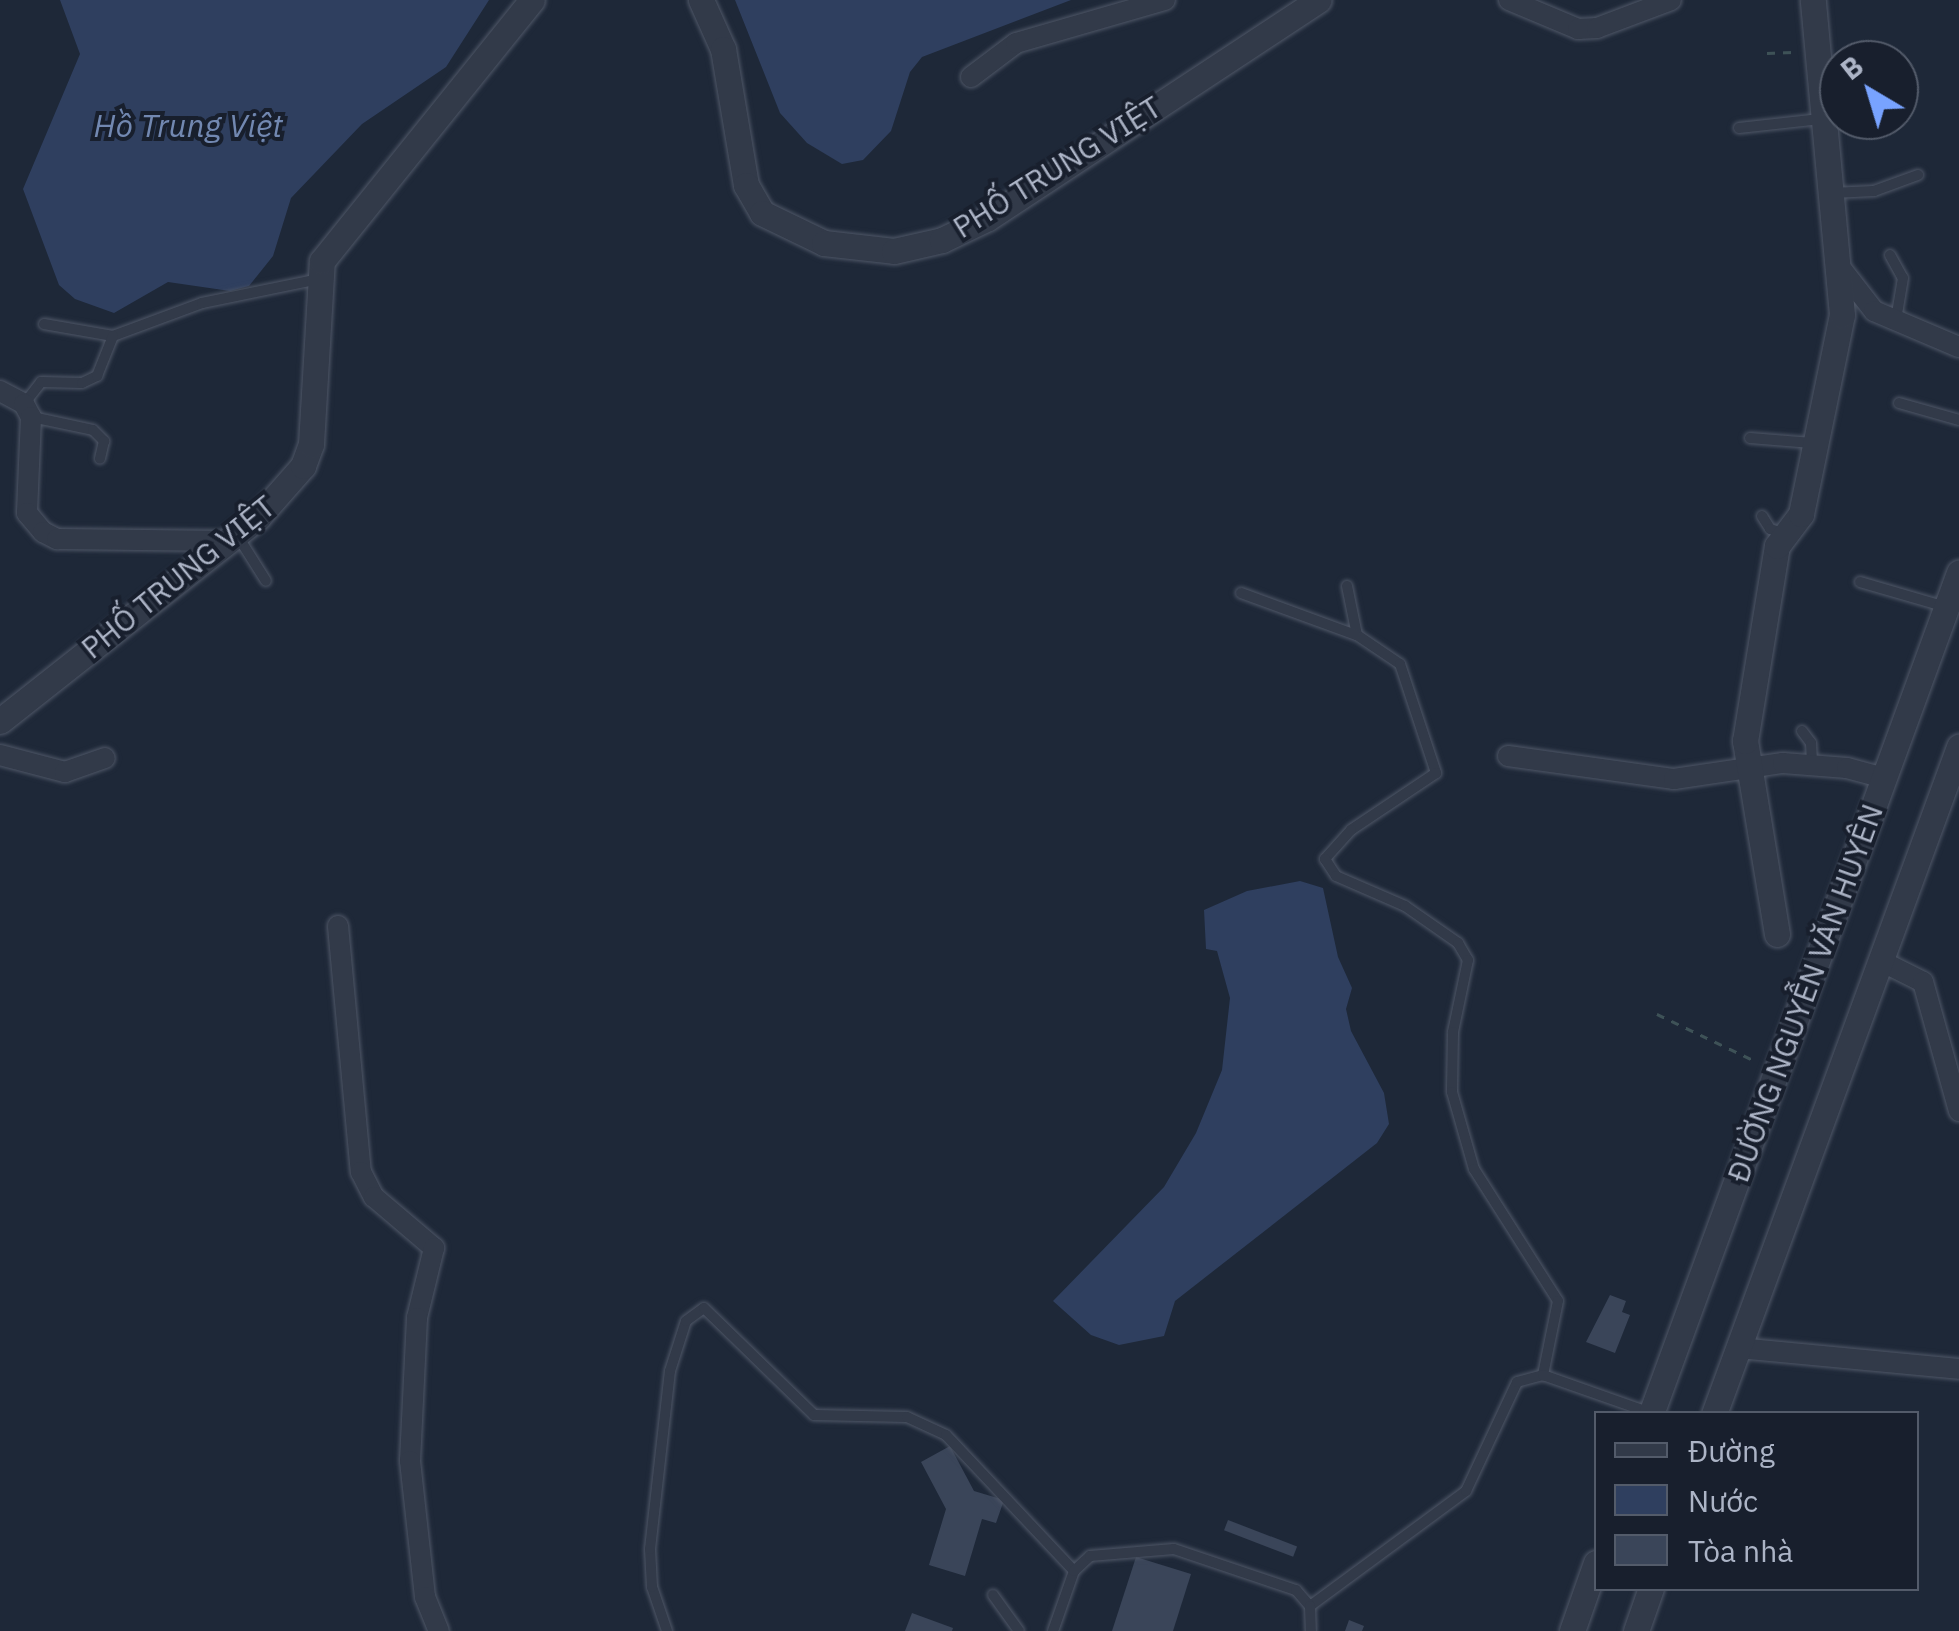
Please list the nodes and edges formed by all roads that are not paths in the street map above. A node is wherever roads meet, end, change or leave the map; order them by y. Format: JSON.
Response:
{"nodes":[{"id":1,"x":532,"y":0,"type":"edge"},
{"id":2,"x":701,"y":0,"type":"edge"},
{"id":3,"x":1165,"y":0,"type":"edge"},
{"id":4,"x":1318,"y":0,"type":"edge"},
{"id":5,"x":1509,"y":0,"type":"edge"},
{"id":6,"x":1671,"y":0,"type":"edge"},
{"id":7,"x":1813,"y":0,"type":"edge"},
{"id":8,"x":970,"y":78,"type":"dead end"},
{"id":9,"x":1819,"y":86,"type":"edge"},
{"id":10,"x":1819,"y":119,"type":"edge"},
{"id":11,"x":1738,"y":128,"type":"dead end"},
{"id":12,"x":1825,"y":140,"type":"edge"},
{"id":13,"x":1918,"y":176,"type":"dead end"},
{"id":14,"x":1832,"y":193,"type":"junction"},
{"id":15,"x":1890,"y":255,"type":"dead end"},
{"id":16,"x":1839,"y":266,"type":"junction"},
{"id":17,"x":320,"y":278,"type":"junction"},
{"id":18,"x":1896,"y":320,"type":"junction"},
{"id":19,"x":44,"y":324,"type":"dead end"},
{"id":20,"x":113,"y":336,"type":"junction"},
{"id":21,"x":1959,"y":346,"type":"edge"},
{"id":22,"x":0,"y":390,"type":"edge"},
{"id":23,"x":1899,"y":403,"type":"dead end"},
{"id":24,"x":27,"y":410,"type":"junction"},
{"id":25,"x":1959,"y":420,"type":"edge"},
{"id":26,"x":1750,"y":438,"type":"dead end"},
{"id":27,"x":1818,"y":444,"type":"junction"},
{"id":28,"x":100,"y":459,"type":"dead end"},
{"id":29,"x":1762,"y":516,"type":"dead end"},
{"id":30,"x":1787,"y":535,"type":"junction"},
{"id":31,"x":233,"y":538,"type":"junction"},
{"id":32,"x":1959,"y":573,"type":"edge"},
{"id":33,"x":266,"y":581,"type":"dead end"},
{"id":34,"x":1860,"y":582,"type":"dead end"},
{"id":35,"x":1346,"y":586,"type":"dead end"},
{"id":36,"x":1242,"y":593,"type":"dead end"},
{"id":37,"x":1947,"y":607,"type":"junction"},
{"id":38,"x":1357,"y":635,"type":"junction"},
{"id":39,"x":0,"y":721,"type":"edge"},
{"id":40,"x":1802,"y":732,"type":"dead end"},
{"id":41,"x":1959,"y":747,"type":"edge"},
{"id":42,"x":0,"y":755,"type":"edge"},
{"id":43,"x":1508,"y":756,"type":"dead end"},
{"id":44,"x":105,"y":758,"type":"dead end"},
{"id":45,"x":1812,"y":765,"type":"junction"},
{"id":46,"x":1745,"y":766,"type":"junction"},
{"id":47,"x":1884,"y":778,"type":"junction"},
{"id":48,"x":338,"y":926,"type":"dead end"},
{"id":49,"x":1777,"y":934,"type":"dead end"},
{"id":50,"x":1881,"y":961,"type":"junction"},
{"id":51,"x":1959,"y":1111,"type":"edge"},
{"id":52,"x":1738,"y":1348,"type":"junction"},
{"id":53,"x":1959,"y":1369,"type":"edge"},
{"id":54,"x":1543,"y":1375,"type":"junction"},
{"id":55,"x":1646,"y":1411,"type":"edge"},
{"id":56,"x":1653,"y":1411,"type":"edge"},
{"id":57,"x":1715,"y":1411,"type":"edge"},
{"id":58,"x":1594,"y":1569,"type":"edge"},
{"id":59,"x":1074,"y":1572,"type":"junction"},
{"id":60,"x":1650,"y":1591,"type":"edge"},
{"id":61,"x":993,"y":1595,"type":"dead end"},
{"id":62,"x":1310,"y":1606,"type":"junction"},
{"id":63,"x":439,"y":1631,"type":"edge"},
{"id":64,"x":667,"y":1631,"type":"edge"},
{"id":65,"x":1019,"y":1631,"type":"edge"},
{"id":66,"x":1053,"y":1631,"type":"edge"},
{"id":67,"x":1312,"y":1631,"type":"edge"},
{"id":68,"x":1572,"y":1631,"type":"edge"},
{"id":69,"x":1636,"y":1631,"type":"edge"}],
"edges":[{"from":1,"to":17,"type":"street","name":"PHỐ TRUNG VIỆT"},
{"from":2,"to":4,"type":"street","name":"PHỐ TRUNG VIỆT"},
{"from":3,"to":8,"type":"street"},
{"from":5,"to":6,"type":"street"},
{"from":7,"to":9,"type":"street"},
{"from":10,"to":11,"type":"lane"},
{"from":12,"to":14,"type":"street"},
{"from":13,"to":14,"type":"lane"},
{"from":14,"to":16,"type":"street"},
{"from":15,"to":18,"type":"lane"},
{"from":16,"to":18,"type":"street"},
{"from":16,"to":27,"type":"street"},
{"from":17,"to":20,"type":"lane"},
{"from":17,"to":31,"type":"street","name":"PHỐ TRUNG VIỆT"},
{"from":18,"to":21,"type":"street"},
{"from":19,"to":20,"type":"lane"},
{"from":20,"to":24,"type":"lane"},
{"from":22,"to":24,"type":"street"},
{"from":23,"to":25,"type":"lane"},
{"from":24,"to":28,"type":"lane"},
{"from":24,"to":31,"type":"street"},
{"from":26,"to":27,"type":"lane"},
{"from":27,"to":30,"type":"street"},
{"from":29,"to":30,"type":"lane"},
{"from":30,"to":46,"type":"street"},
{"from":31,"to":33,"type":"lane"},
{"from":31,"to":39,"type":"street","name":"PHỐ TRUNG VIỆT"},
{"from":32,"to":37,"type":"street","name":"ĐƯỜNG NGUYỄN VĂN HUYÊN"},
{"from":34,"to":37,"type":"lane"},
{"from":35,"to":38,"type":"lane"},
{"from":36,"to":38,"type":"lane"},
{"from":37,"to":47,"type":"street","name":"ĐƯỜNG NGUYỄN VĂN HUYÊN"},
{"from":38,"to":54,"type":"lane"},
{"from":40,"to":45,"type":"lane"},
{"from":41,"to":50,"type":"street","name":"ĐƯỜNG NGUYỄN VĂN HUYÊN"},
{"from":42,"to":44,"type":"street"},
{"from":43,"to":46,"type":"street"},
{"from":45,"to":46,"type":"street"},
{"from":45,"to":47,"type":"street"},
{"from":46,"to":49,"type":"street"},
{"from":47,"to":56,"type":"street","name":"ĐƯỜNG NGUYỄN VĂN HUYÊN"},
{"from":48,"to":63,"type":"street"},
{"from":50,"to":51,"type":"street"},
{"from":50,"to":52,"type":"street","name":"ĐƯỜNG NGUYỄN VĂN HUYÊN"},
{"from":52,"to":53,"type":"street"},
{"from":52,"to":57,"type":"street","name":"ĐƯỜNG NGUYỄN VĂN HUYÊN"},
{"from":54,"to":55,"type":"lane"},
{"from":54,"to":62,"type":"lane"},
{"from":58,"to":68,"type":"street"},
{"from":59,"to":62,"type":"lane"},
{"from":59,"to":64,"type":"lane"},
{"from":59,"to":66,"type":"lane"},
{"from":60,"to":69,"type":"street"},
{"from":61,"to":65,"type":"lane"},
{"from":62,"to":67,"type":"lane"}]}
